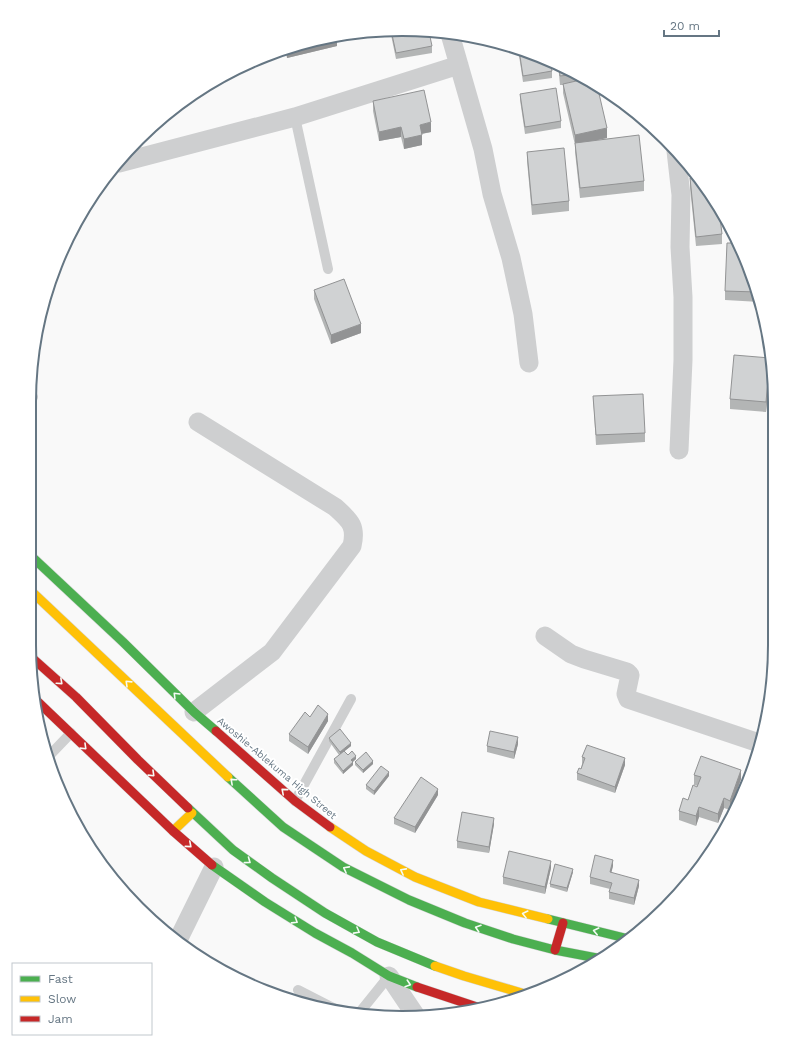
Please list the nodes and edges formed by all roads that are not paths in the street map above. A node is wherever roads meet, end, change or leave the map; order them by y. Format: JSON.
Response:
{"nodes":[{"id":1,"x":452,"y":39,"type":"edge"},
{"id":2,"x":459,"y":65,"type":"junction"},
{"id":3,"x":295,"y":117,"type":"junction"},
{"id":4,"x":130,"y":157,"type":"edge"},
{"id":5,"x":677,"y":161,"type":"edge"},
{"id":6,"x":328,"y":269,"type":"dead end"},
{"id":7,"x":529,"y":364,"type":"dead end"},
{"id":8,"x":198,"y":422,"type":"dead end"},
{"id":9,"x":679,"y":450,"type":"dead end"},
{"id":10,"x":36,"y":560,"type":"edge"},
{"id":11,"x":36,"y":596,"type":"edge"},
{"id":12,"x":545,"y":636,"type":"dead end"},
{"id":13,"x":37,"y":662,"type":"edge"},
{"id":14,"x":351,"y":699,"type":"dead end"},
{"id":15,"x":41,"y":705,"type":"edge"},
{"id":16,"x":194,"y":712,"type":"junction"},
{"id":17,"x":71,"y":734,"type":"junction"},
{"id":18,"x":755,"y":742,"type":"edge"},
{"id":19,"x":52,"y":753,"type":"edge"},
{"id":20,"x":295,"y":800,"type":"junction"},
{"id":21,"x":192,"y":813,"type":"junction"},
{"id":22,"x":173,"y":831,"type":"junction"},
{"id":23,"x":214,"y":867,"type":"junction"},
{"id":24,"x":563,"y":923,"type":"junction"},
{"id":25,"x":180,"y":936,"type":"edge"},
{"id":26,"x":622,"y":937,"type":"edge"},
{"id":27,"x":555,"y":950,"type":"junction"},
{"id":28,"x":592,"y":957,"type":"edge"},
{"id":29,"x":388,"y":976,"type":"junction"},
{"id":30,"x":298,"y":990,"type":"dead end"},
{"id":31,"x":519,"y":992,"type":"edge"},
{"id":32,"x":322,"y":1002,"type":"edge"},
{"id":33,"x":470,"y":1005,"type":"edge"},
{"id":34,"x":363,"y":1009,"type":"edge"},
{"id":35,"x":412,"y":1011,"type":"edge"}],
"edges":[{"from":1,"to":2,"type":"street"},
{"from":2,"to":3,"type":"street"},
{"from":2,"to":7,"type":"street"},
{"from":3,"to":4,"type":"street"},
{"from":3,"to":6,"type":"lane"},
{"from":5,"to":9,"type":"street"},
{"from":8,"to":16,"type":"street"},
{"from":16,"to":10,"type":"main road","name":"Awoshie-Ablekuma High Street","one_way":true},
{"from":27,"to":11,"type":"main road","one_way":true},
{"from":12,"to":18,"type":"street"},
{"from":13,"to":21,"type":"main road","one_way":true},
{"from":14,"to":20,"type":"lane"},
{"from":15,"to":17,"type":"main road"},
{"from":20,"to":16,"type":"main road","name":"Awoshie-Ablekuma High Street","one_way":true},
{"from":17,"to":19,"type":"lane"},
{"from":17,"to":22,"type":"main road","one_way":true},
{"from":24,"to":20,"type":"main road","name":"Awoshie-Ablekuma High Street","one_way":true},
{"from":21,"to":22,"type":"main road"},
{"from":21,"to":31,"type":"main road","one_way":true},
{"from":22,"to":23,"type":"main road","one_way":true},
{"from":23,"to":25,"type":"street"},
{"from":23,"to":29,"type":"main road","one_way":true},
{"from":26,"to":24,"type":"main road","name":"Awoshie-Ablekuma High Street","one_way":true},
{"from":24,"to":27,"type":"main road"},
{"from":27,"to":28,"type":"main road"},
{"from":29,"to":33,"type":"main road","one_way":true},
{"from":29,"to":34,"type":"lane"},
{"from":29,"to":35,"type":"street"},
{"from":30,"to":32,"type":"lane"}]}
